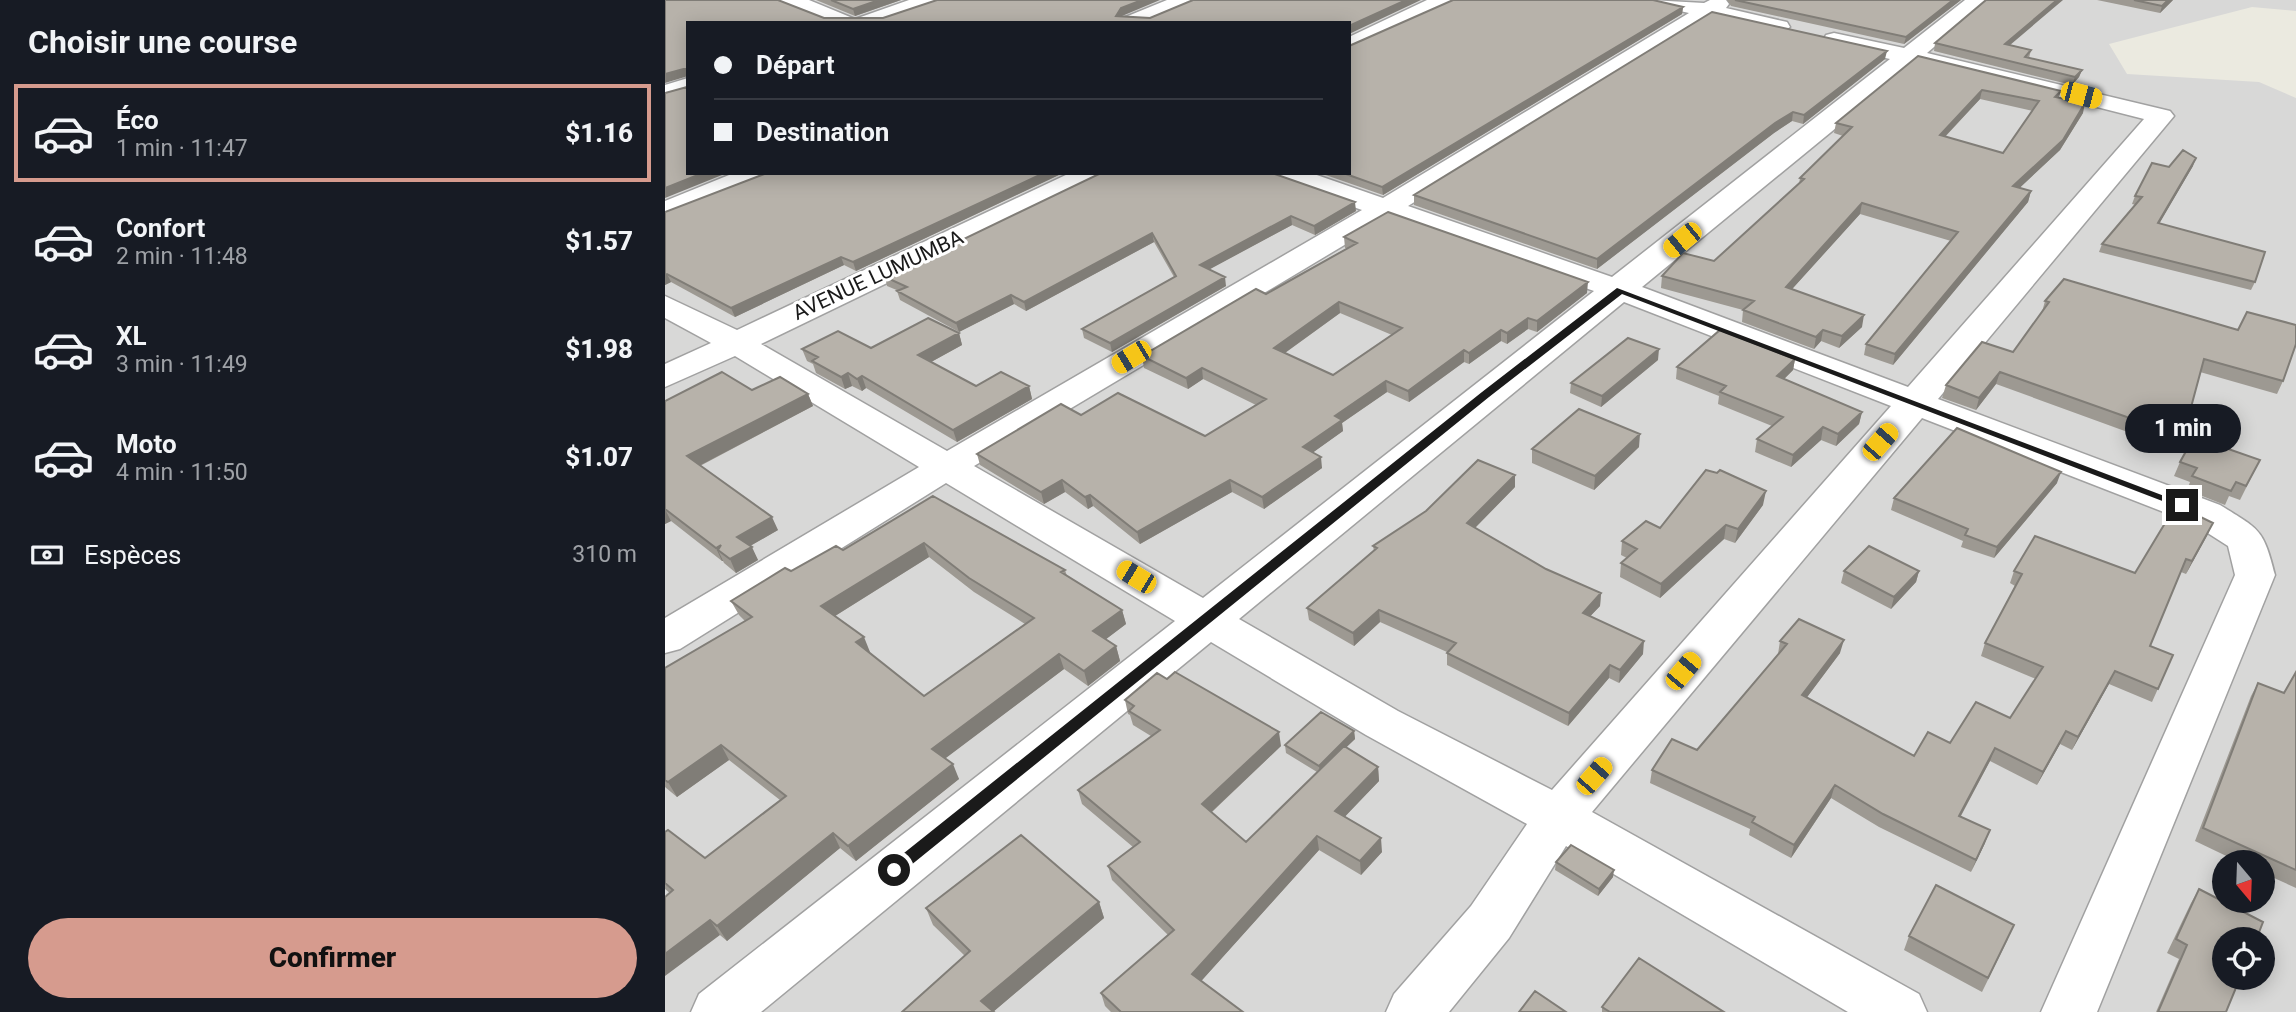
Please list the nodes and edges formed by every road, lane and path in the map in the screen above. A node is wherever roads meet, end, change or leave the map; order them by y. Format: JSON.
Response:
{"nodes":[{"id":1,"x":790,"y":0,"type":"edge"},
{"id":2,"x":930,"y":0,"type":"edge"},
{"id":3,"x":1185,"y":0,"type":"edge"},
{"id":4,"x":1444,"y":0,"type":"edge"},
{"id":5,"x":1661,"y":0,"type":"edge"},
{"id":6,"x":1978,"y":0,"type":"edge"},
{"id":7,"x":1717,"y":5,"type":"edge"},
{"id":8,"x":842,"y":21,"type":"edge"},
{"id":9,"x":869,"y":21,"type":"edge"},
{"id":10,"x":1136,"y":21,"type":"edge"},
{"id":11,"x":1351,"y":45,"type":"edge"},
{"id":12,"x":1906,"y":56,"type":"junction"},
{"id":13,"x":686,"y":86,"type":"edge"},
{"id":14,"x":665,"y":93,"type":"edge"},
{"id":15,"x":754,"y":175,"type":"edge"},
{"id":16,"x":1088,"y":175,"type":"edge"},
{"id":17,"x":1290,"y":175,"type":"edge"},
{"id":18,"x":1384,"y":207,"type":"junction"},
{"id":19,"x":665,"y":211,"type":"edge"},
{"id":20,"x":1621,"y":290,"type":"junction"},
{"id":21,"x":665,"y":305,"type":"edge"},
{"id":22,"x":736,"y":343,"type":"junction"},
{"id":23,"x":665,"y":377,"type":"edge"},
{"id":24,"x":1915,"y":400,"type":"junction"},
{"id":25,"x":947,"y":466,"type":"junction"},
{"id":26,"x":1206,"y":619,"type":"junction"},
{"id":27,"x":665,"y":638,"type":"edge"},
{"id":28,"x":1558,"y":817,"type":"junction"},
{"id":29,"x":719,"y":1012,"type":"edge"},
{"id":30,"x":1414,"y":1012,"type":"edge"},
{"id":31,"x":1899,"y":1012,"type":"edge"},
{"id":32,"x":2069,"y":1012,"type":"edge"}],
"edges":[{"from":1,"to":8,"type":"street"},
{"from":2,"to":9,"type":"street"},
{"from":3,"to":10,"type":"street"},
{"from":4,"to":11,"type":"street"},
{"from":5,"to":7,"type":"street"},
{"from":6,"to":12,"type":"street"},
{"from":7,"to":12,"type":"street"},
{"from":7,"to":18,"type":"street"},
{"from":12,"to":20,"type":"street"},
{"from":12,"to":24,"type":"street"},
{"from":13,"to":14,"type":"street"},
{"from":15,"to":19,"type":"street"},
{"from":16,"to":22,"type":"street","name":"AVENUE LUMUMBA"},
{"from":17,"to":18,"type":"street"},
{"from":18,"to":20,"type":"street"},
{"from":18,"to":25,"type":"street"},
{"from":20,"to":24,"type":"street"},
{"from":20,"to":26,"type":"street"},
{"from":21,"to":22,"type":"street"},
{"from":22,"to":23,"type":"street","name":"AVENUE LUMUMBA"},
{"from":22,"to":25,"type":"street"},
{"from":24,"to":28,"type":"street"},
{"from":24,"to":32,"type":"street"},
{"from":25,"to":26,"type":"street"},
{"from":25,"to":27,"type":"street"},
{"from":26,"to":28,"type":"street"},
{"from":26,"to":29,"type":"street"},
{"from":28,"to":30,"type":"street"},
{"from":28,"to":31,"type":"street"}]}
